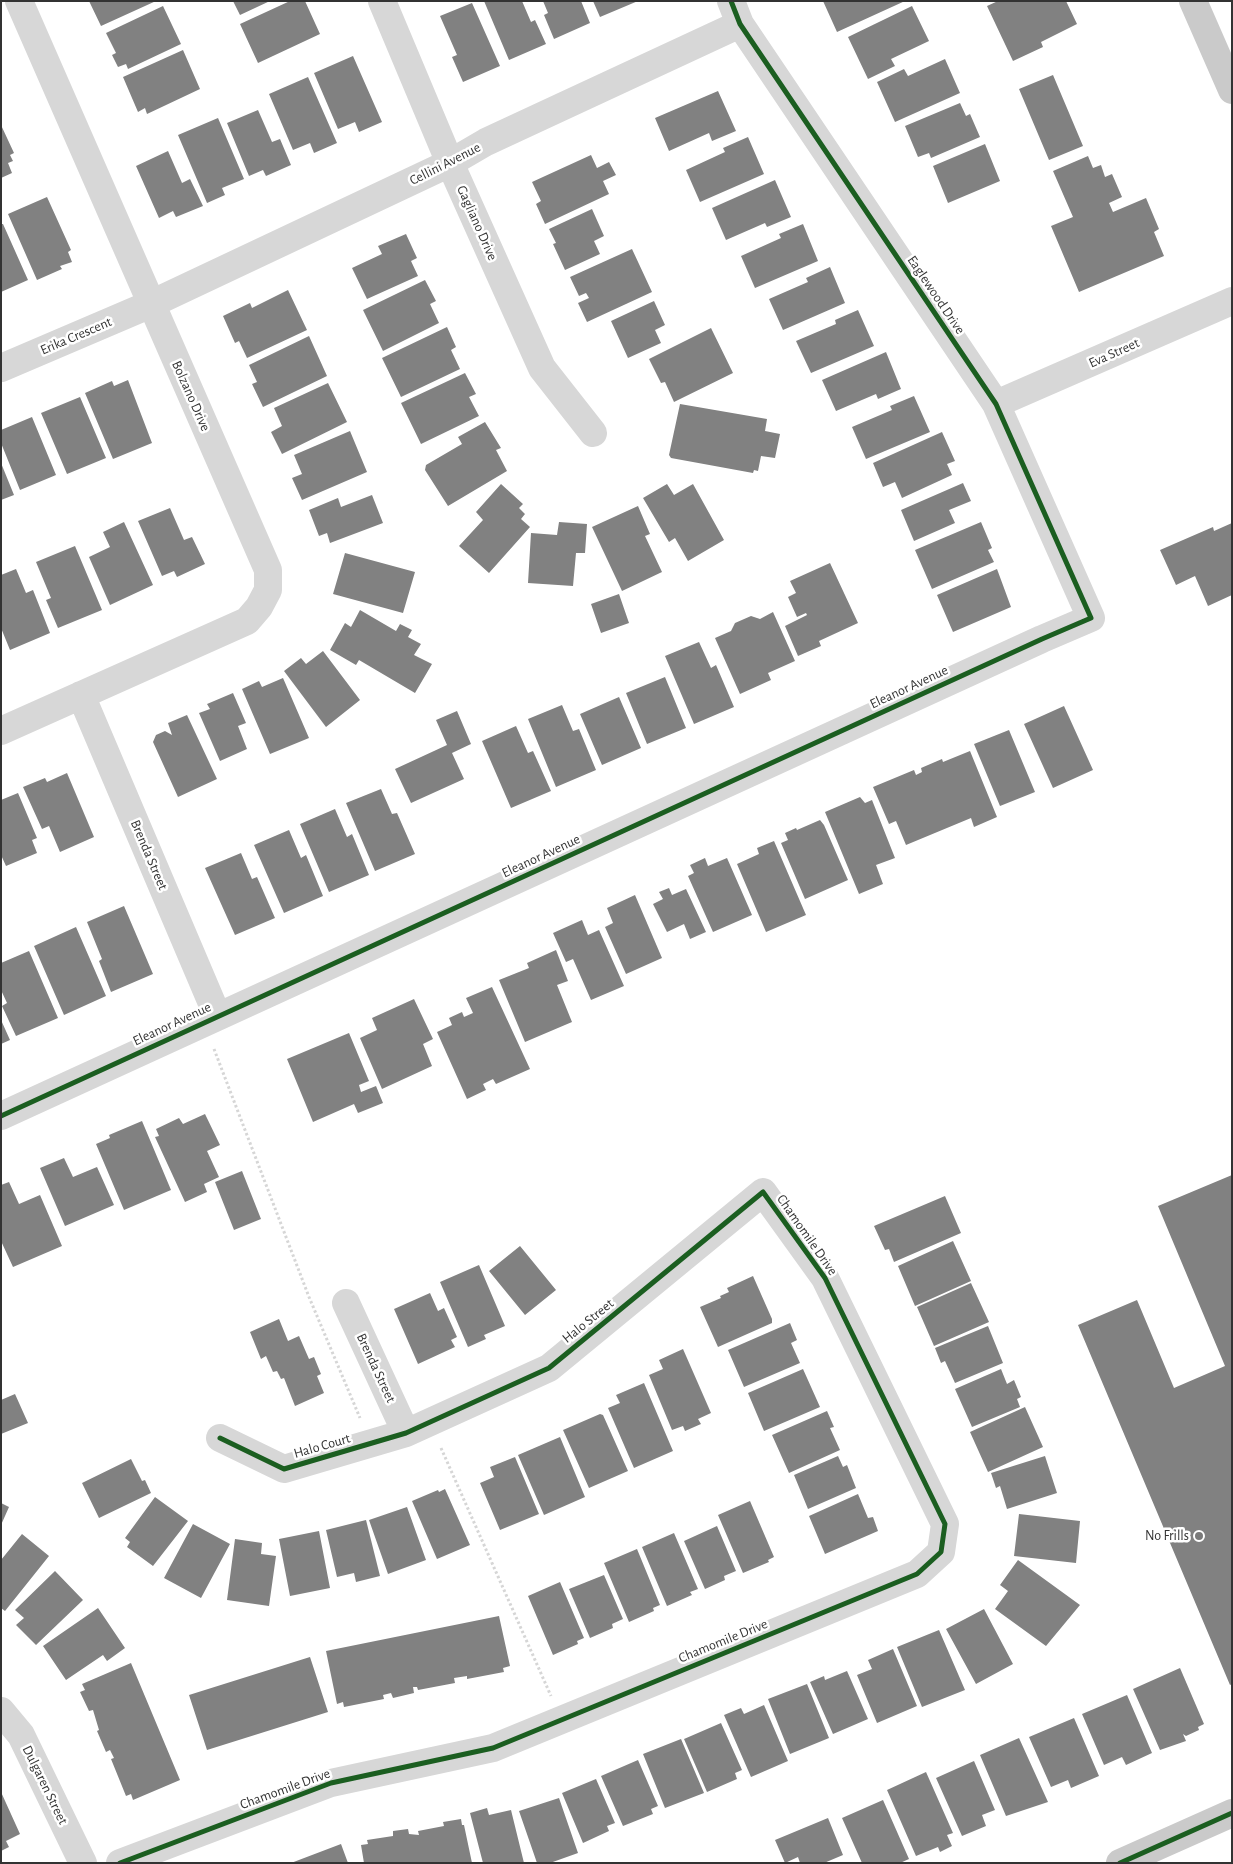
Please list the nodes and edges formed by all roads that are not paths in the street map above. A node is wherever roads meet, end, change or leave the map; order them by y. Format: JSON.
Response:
{"nodes":[{"id":1,"x":18,"y":1,"type":"edge"},
{"id":2,"x":382,"y":1,"type":"edge"},
{"id":3,"x":1193,"y":1,"type":"edge"},
{"id":4,"x":736,"y":13,"type":"edge"},
{"id":5,"x":1232,"y":90,"type":"edge"},
{"id":6,"x":450,"y":163,"type":"junction"},
{"id":7,"x":1232,"y":301,"type":"edge"},
{"id":8,"x":151,"y":304,"type":"junction"},
{"id":9,"x":1,"y":368,"type":"edge"},
{"id":10,"x":996,"y":404,"type":"junction"},
{"id":11,"x":593,"y":434,"type":"dead end"},
{"id":12,"x":1090,"y":618,"type":"joint"},
{"id":13,"x":81,"y":695,"type":"junction"},
{"id":14,"x":1,"y":731,"type":"edge"},
{"id":15,"x":210,"y":1018,"type":"junction"},
{"id":16,"x":1,"y":1116,"type":"edge"},
{"id":17,"x":763,"y":1192,"type":"joint"},
{"id":18,"x":346,"y":1303,"type":"dead end"},
{"id":19,"x":418,"y":1428,"type":"junction"},
{"id":20,"x":220,"y":1438,"type":"dead end"},
{"id":21,"x":1,"y":1711,"type":"edge"},
{"id":22,"x":1232,"y":1813,"type":"edge"},
{"id":23,"x":83,"y":1863,"type":"edge"},
{"id":24,"x":120,"y":1863,"type":"edge"},
{"id":25,"x":1120,"y":1863,"type":"edge"}],
"edges":[{"from":1,"to":8,"type":"street","name":"Bolzano Drive"},
{"from":2,"to":6,"type":"street","name":"Gagliano Drive"},
{"from":3,"to":5,"type":"main road"},
{"from":4,"to":6,"type":"street","name":"Cellini Avenue"},
{"from":4,"to":10,"type":"street","name":"Eaglewood Drive"},
{"from":6,"to":8,"type":"street","name":"Cellini Avenue"},
{"from":6,"to":11,"type":"street","name":"Gagliano Drive"},
{"from":7,"to":10,"type":"street","name":"Eva Street"},
{"from":8,"to":9,"type":"street","name":"Erika Crescent"},
{"from":8,"to":13,"type":"street","name":"Bolzano Drive"},
{"from":10,"to":12,"type":"street","name":"Eaglewood Drive"},
{"from":12,"to":15,"type":"street","name":"Eleanor Avenue"},
{"from":13,"to":14,"type":"street","name":"Bolzano Drive"},
{"from":13,"to":15,"type":"street","name":"Brenda Street"},
{"from":15,"to":16,"type":"street","name":"Eleanor Avenue"},
{"from":17,"to":19,"type":"street","name":"Halo Street"},
{"from":17,"to":24,"type":"street","name":"Chamomile Drive"},
{"from":18,"to":19,"type":"street","name":"Brenda Street"},
{"from":19,"to":20,"type":"street","name":"Halo Court"},
{"from":21,"to":23,"type":"street","name":"Dulgaren Street"},
{"from":22,"to":25,"type":"main road"}]}
